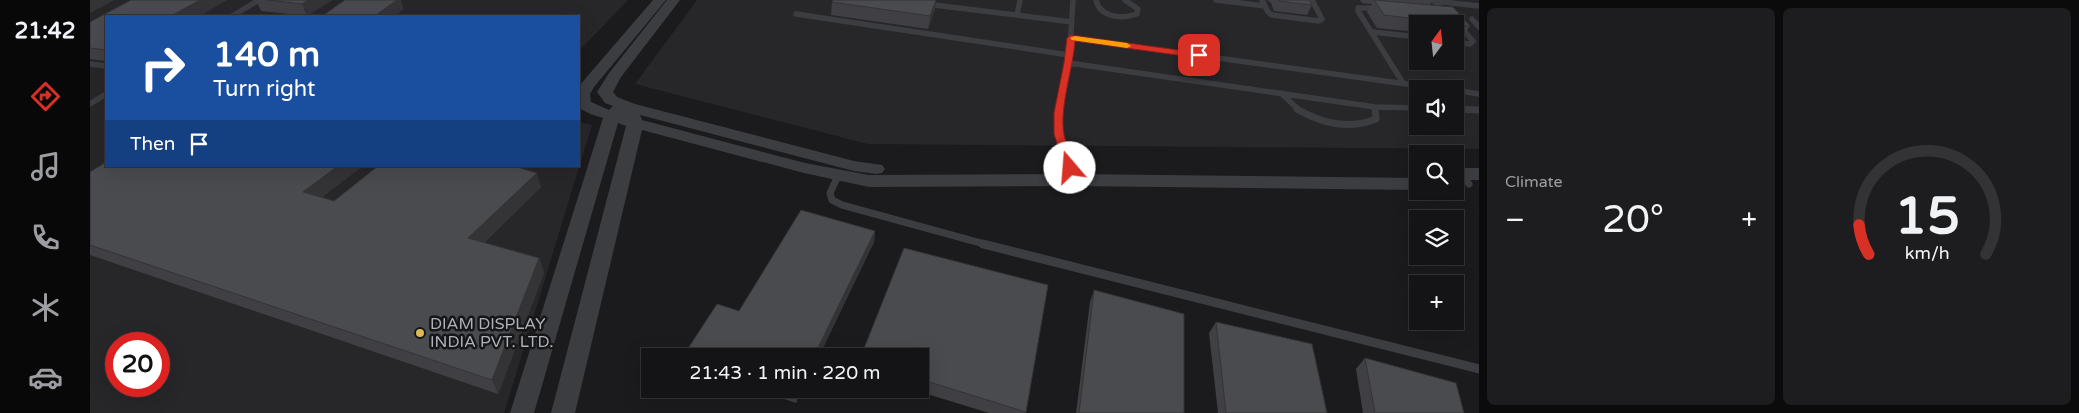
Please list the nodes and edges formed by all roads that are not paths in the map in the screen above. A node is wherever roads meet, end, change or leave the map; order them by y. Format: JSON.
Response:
{"nodes":[{"id":1,"x":258,"y":0,"type":"edge"},
{"id":2,"x":660,"y":0,"type":"edge"},
{"id":3,"x":674,"y":0,"type":"edge"},
{"id":4,"x":1020,"y":0,"type":"edge"},
{"id":5,"x":1073,"y":0,"type":"edge"},
{"id":6,"x":1096,"y":0,"type":"edge"},
{"id":7,"x":1125,"y":0,"type":"edge"},
{"id":8,"x":1216,"y":0,"type":"edge"},
{"id":9,"x":1262,"y":0,"type":"edge"},
{"id":10,"x":1312,"y":0,"type":"edge"},
{"id":11,"x":1433,"y":1,"type":"edge"},
{"id":12,"x":916,"y":2,"type":"edge"},
{"id":13,"x":1265,"y":6,"type":"junction"},
{"id":14,"x":1479,"y":6,"type":"edge"},
{"id":15,"x":1388,"y":9,"type":"edge"},
{"id":16,"x":796,"y":14,"type":"dead end"},
{"id":17,"x":234,"y":15,"type":"edge"},
{"id":18,"x":1017,"y":15,"type":"junction"},
{"id":19,"x":1445,"y":15,"type":"edge"},
{"id":20,"x":1472,"y":19,"type":"dead end"},
{"id":21,"x":1072,"y":22,"type":"junction"},
{"id":22,"x":1479,"y":27,"type":"edge"},
{"id":23,"x":1373,"y":32,"type":"junction"},
{"id":24,"x":1464,"y":33,"type":"edge"},
{"id":25,"x":1409,"y":36,"type":"edge"},
{"id":26,"x":1071,"y":38,"type":"junction"},
{"id":27,"x":1464,"y":43,"type":"edge"},
{"id":28,"x":1069,"y":55,"type":"junction"},
{"id":29,"x":1069,"y":63,"type":"junction"},
{"id":30,"x":90,"y":64,"type":"edge"},
{"id":31,"x":105,"y":66,"type":"edge"},
{"id":32,"x":1403,"y":83,"type":"junction"},
{"id":33,"x":1409,"y":84,"type":"edge"},
{"id":34,"x":1464,"y":92,"type":"edge"},
{"id":35,"x":1281,"y":93,"type":"junction"},
{"id":36,"x":1479,"y":94,"type":"edge"},
{"id":37,"x":105,"y":95,"type":"edge"},
{"id":38,"x":90,"y":104,"type":"edge"},
{"id":39,"x":1375,"y":107,"type":"junction"},
{"id":40,"x":1409,"y":108,"type":"edge"},
{"id":41,"x":1464,"y":109,"type":"edge"},
{"id":42,"x":1479,"y":110,"type":"edge"},
{"id":43,"x":625,"y":113,"type":"junction"},
{"id":44,"x":1071,"y":174,"type":"junction"},
{"id":45,"x":1409,"y":174,"type":"edge"},
{"id":46,"x":838,"y":176,"type":"junction"},
{"id":47,"x":1409,"y":184,"type":"edge"},
{"id":48,"x":1479,"y":369,"type":"edge"},
{"id":49,"x":522,"y":413,"type":"edge"},
{"id":50,"x":564,"y":413,"type":"edge"}],
"edges":[{"from":1,"to":17,"type":"lane"},
{"from":2,"to":43,"type":"street"},
{"from":3,"to":43,"type":"street"},
{"from":4,"to":18,"type":"lane"},
{"from":5,"to":21,"type":"lane"},
{"from":6,"to":7,"type":"lane"},
{"from":8,"to":13,"type":"lane"},
{"from":9,"to":13,"type":"lane"},
{"from":10,"to":13,"type":"lane"},
{"from":11,"to":14,"type":"lane"},
{"from":11,"to":19,"type":"lane"},
{"from":12,"to":18,"type":"lane"},
{"from":15,"to":23,"type":"lane"},
{"from":16,"to":28,"type":"lane"},
{"from":18,"to":21,"type":"lane"},
{"from":20,"to":22,"type":"lane"},
{"from":21,"to":26,"type":"lane"},
{"from":23,"to":25,"type":"lane"},
{"from":23,"to":32,"type":"lane"},
{"from":24,"to":27,"type":"lane"},
{"from":26,"to":28,"type":"lane"},
{"from":26,"to":32,"type":"lane"},
{"from":28,"to":29,"type":"lane"},
{"from":29,"to":35,"type":"lane"},
{"from":29,"to":44,"type":"lane"},
{"from":30,"to":31,"type":"lane"},
{"from":32,"to":33,"type":"lane"},
{"from":34,"to":36,"type":"lane"},
{"from":35,"to":39,"type":"lane"},
{"from":35,"to":39,"type":"lane"},
{"from":37,"to":38,"type":"lane"},
{"from":39,"to":40,"type":"lane"},
{"from":41,"to":42,"type":"lane"},
{"from":43,"to":44,"type":"street"},
{"from":43,"to":46,"type":"street"},
{"from":43,"to":49,"type":"street"},
{"from":43,"to":50,"type":"street"},
{"from":44,"to":45,"type":"street"},
{"from":44,"to":46,"type":"street"},
{"from":44,"to":47,"type":"street"},
{"from":46,"to":48,"type":"lane"}]}
